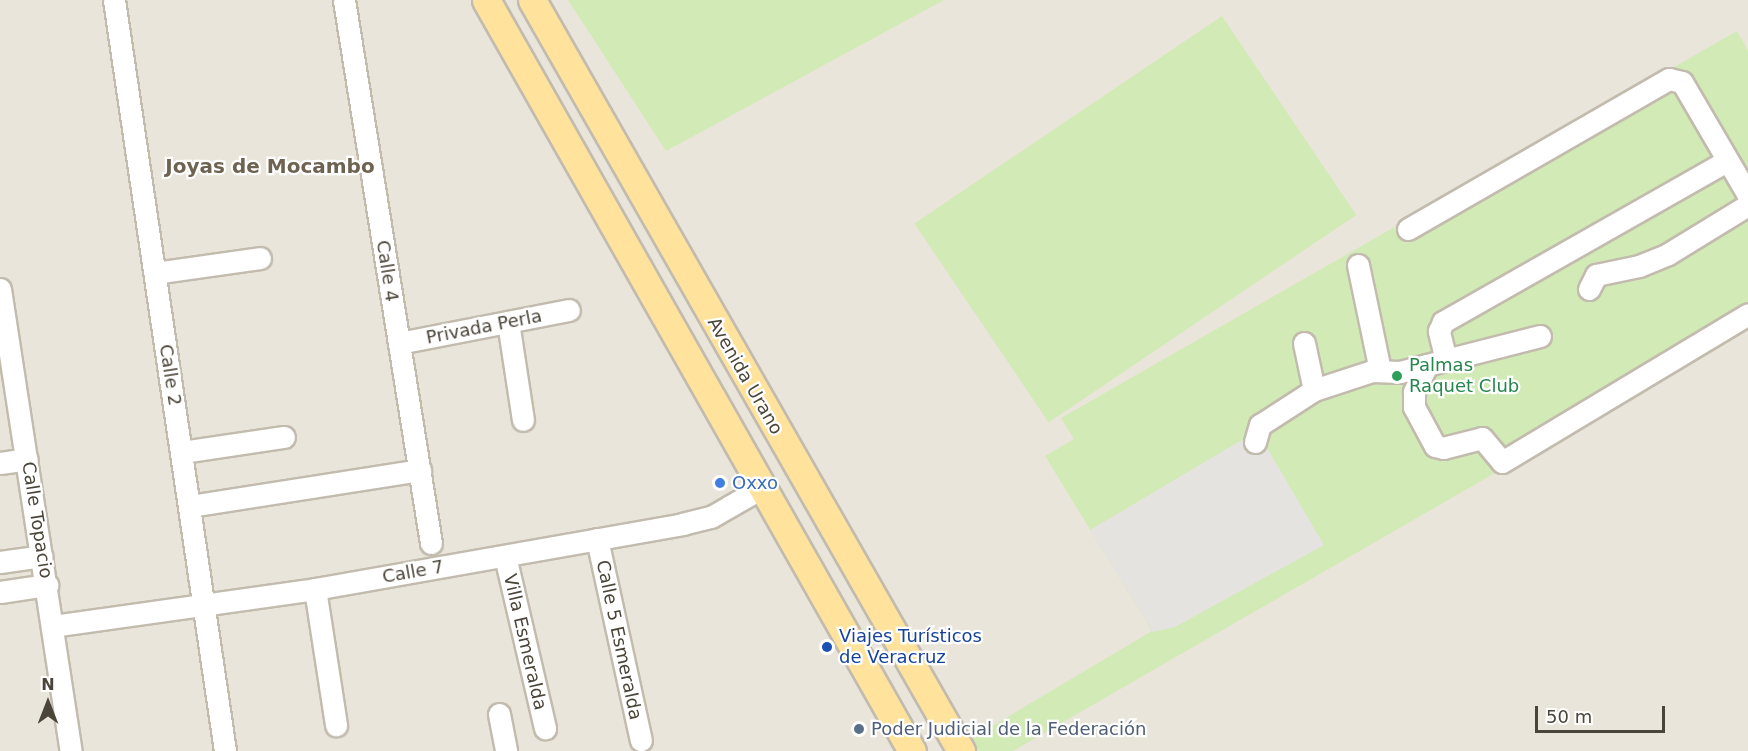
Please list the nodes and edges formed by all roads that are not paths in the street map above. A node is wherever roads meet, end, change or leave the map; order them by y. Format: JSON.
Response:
{"nodes":[{"id":1,"x":114,"y":0,"type":"edge"},
{"id":2,"x":344,"y":0,"type":"edge"},
{"id":3,"x":486,"y":0,"type":"edge"},
{"id":4,"x":532,"y":0,"type":"edge"},
{"id":5,"x":1726,"y":161,"type":"junction"},
{"id":6,"x":1748,"y":195,"type":"edge"},
{"id":7,"x":1748,"y":205,"type":"edge"},
{"id":8,"x":1408,"y":229,"type":"dead end"},
{"id":9,"x":260,"y":258,"type":"dead end"},
{"id":10,"x":1358,"y":265,"type":"dead end"},
{"id":11,"x":155,"y":273,"type":"junction"},
{"id":12,"x":1589,"y":289,"type":"dead end"},
{"id":13,"x":0,"y":292,"type":"edge"},
{"id":14,"x":569,"y":310,"type":"dead end"},
{"id":15,"x":1748,"y":314,"type":"edge"},
{"id":16,"x":508,"y":322,"type":"junction"},
{"id":17,"x":1540,"y":336,"type":"dead end"},
{"id":18,"x":399,"y":343,"type":"junction"},
{"id":19,"x":1304,"y":343,"type":"dead end"},
{"id":20,"x":1436,"y":363,"type":"junction"},
{"id":21,"x":1390,"y":371,"type":"junction"},
{"id":22,"x":1314,"y":390,"type":"junction"},
{"id":23,"x":1414,"y":392,"type":"junction"},
{"id":24,"x":523,"y":420,"type":"dead end"},
{"id":25,"x":284,"y":437,"type":"dead end"},
{"id":26,"x":1255,"y":442,"type":"dead end"},
{"id":27,"x":182,"y":452,"type":"junction"},
{"id":28,"x":27,"y":459,"type":"junction"},
{"id":29,"x":0,"y":463,"type":"edge"},
{"id":30,"x":420,"y":470,"type":"junction"},
{"id":31,"x":765,"y":486,"type":"junction"},
{"id":32,"x":190,"y":506,"type":"junction"},
{"id":33,"x":597,"y":539,"type":"junction"},
{"id":34,"x":431,"y":543,"type":"dead end"},
{"id":35,"x":42,"y":556,"type":"junction"},
{"id":36,"x":505,"y":556,"type":"junction"},
{"id":37,"x":0,"y":562,"type":"edge"},
{"id":38,"x":47,"y":585,"type":"junction"},
{"id":39,"x":315,"y":589,"type":"junction"},
{"id":40,"x":869,"y":590,"type":"junction"},
{"id":41,"x":0,"y":592,"type":"edge"},
{"id":42,"x":203,"y":604,"type":"junction"},
{"id":43,"x":834,"y":612,"type":"junction"},
{"id":44,"x":53,"y":626,"type":"junction"},
{"id":45,"x":499,"y":714,"type":"dead end"},
{"id":46,"x":336,"y":725,"type":"dead end"},
{"id":47,"x":544,"y":728,"type":"dead end"},
{"id":48,"x":641,"y":740,"type":"dead end"},
{"id":49,"x":71,"y":751,"type":"edge"},
{"id":50,"x":225,"y":751,"type":"edge"},
{"id":51,"x":506,"y":751,"type":"edge"},
{"id":52,"x":912,"y":751,"type":"edge"},
{"id":53,"x":961,"y":751,"type":"edge"}],
"edges":[{"from":1,"to":11,"type":"street","name":"Calle 2"},
{"from":2,"to":18,"type":"street","name":"Calle 4"},
{"from":3,"to":31,"type":"main road"},
{"from":4,"to":40,"type":"main road","name":"Avenida Urano"},
{"from":5,"to":6,"type":"street"},
{"from":5,"to":8,"type":"street"},
{"from":5,"to":20,"type":"street"},
{"from":7,"to":12,"type":"street"},
{"from":9,"to":11,"type":"street"},
{"from":10,"to":21,"type":"street"},
{"from":11,"to":27,"type":"street","name":"Calle 2"},
{"from":13,"to":28,"type":"street","name":"Calle Topacio"},
{"from":14,"to":16,"type":"street","name":"Privada Perla"},
{"from":15,"to":23,"type":"street"},
{"from":16,"to":18,"type":"street","name":"Privada Perla"},
{"from":16,"to":24,"type":"street"},
{"from":17,"to":20,"type":"street"},
{"from":18,"to":30,"type":"street","name":"Calle 4"},
{"from":19,"to":22,"type":"street"},
{"from":20,"to":21,"type":"street"},
{"from":20,"to":23,"type":"street"},
{"from":21,"to":22,"type":"street"},
{"from":21,"to":23,"type":"street"},
{"from":22,"to":26,"type":"street"},
{"from":25,"to":27,"type":"street"},
{"from":27,"to":32,"type":"street","name":"Calle 2"},
{"from":28,"to":29,"type":"street"},
{"from":28,"to":35,"type":"street","name":"Calle Topacio"},
{"from":30,"to":32,"type":"street"},
{"from":30,"to":34,"type":"street","name":"Calle 4"},
{"from":31,"to":33,"type":"street","name":"Calle 7"},
{"from":31,"to":43,"type":"main road"},
{"from":32,"to":42,"type":"street","name":"Calle 2"},
{"from":33,"to":36,"type":"street","name":"Calle 7"},
{"from":33,"to":48,"type":"street","name":"Calle 5 Esmeralda"},
{"from":35,"to":37,"type":"street"},
{"from":35,"to":38,"type":"street","name":"Calle Topacio"},
{"from":36,"to":39,"type":"street","name":"Calle 7"},
{"from":36,"to":47,"type":"street","name":"Villa Esmeralda"},
{"from":38,"to":41,"type":"street"},
{"from":38,"to":44,"type":"street","name":"Calle Topacio"},
{"from":39,"to":42,"type":"street","name":"Calle 7"},
{"from":39,"to":46,"type":"street"},
{"from":40,"to":43,"type":"main road"},
{"from":40,"to":53,"type":"main road","name":"Avenida Urano"},
{"from":42,"to":44,"type":"street","name":"Calle 7"},
{"from":42,"to":50,"type":"street","name":"Calle 2"},
{"from":43,"to":52,"type":"main road"},
{"from":44,"to":49,"type":"street","name":"Calle Topacio"},
{"from":45,"to":51,"type":"street"}]}
